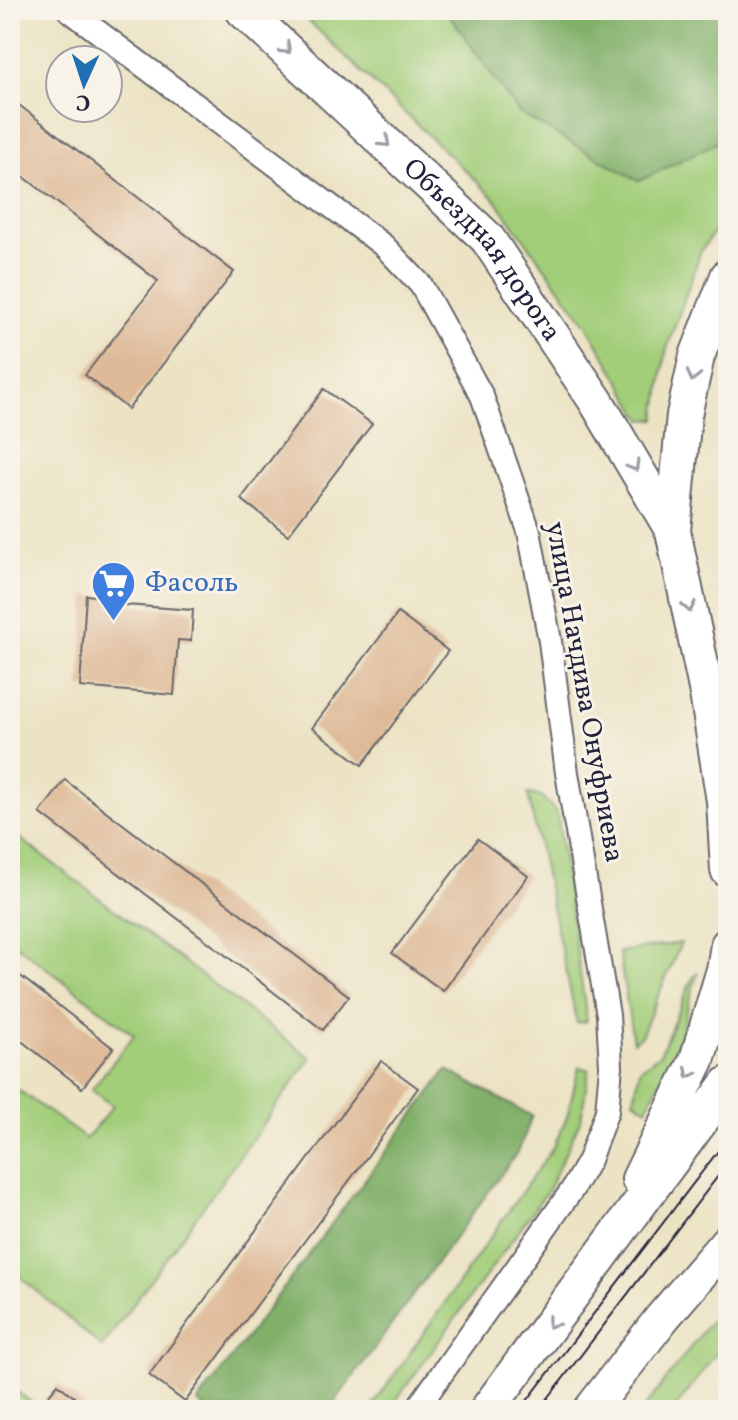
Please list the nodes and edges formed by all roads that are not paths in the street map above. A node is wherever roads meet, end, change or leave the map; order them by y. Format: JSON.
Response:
{"nodes":[{"id":1,"x":69,"y":10,"type":"edge"},
{"id":2,"x":243,"y":10,"type":"edge"},
{"id":3,"x":728,"y":276,"type":"edge"},
{"id":4,"x":673,"y":531,"type":"junction"},
{"id":5,"x":707,"y":693,"type":"junction"},
{"id":6,"x":728,"y":737,"type":"edge"},
{"id":7,"x":728,"y":870,"type":"edge"},
{"id":8,"x":728,"y":945,"type":"edge"},
{"id":9,"x":728,"y":1084,"type":"edge"},
{"id":10,"x":728,"y":1241,"type":"edge"},
{"id":11,"x":599,"y":1261,"type":"junction"},
{"id":12,"x":728,"y":1264,"type":"edge"},
{"id":13,"x":662,"y":1318,"type":"junction"},
{"id":14,"x":416,"y":1410,"type":"edge"},
{"id":15,"x":487,"y":1410,"type":"edge"},
{"id":16,"x":591,"y":1410,"type":"edge"}],
"edges":[{"from":1,"to":14,"type":"street","name":"улица Начдива Онуфриева"},
{"from":2,"to":4,"type":"main road","name":"Объездная дорога","one_way":true},
{"from":3,"to":4,"type":"main road","one_way":true},
{"from":4,"to":5,"type":"main road","one_way":true},
{"from":5,"to":6,"type":"main road"},
{"from":5,"to":7,"type":"main road"},
{"from":8,"to":11,"type":"main road","one_way":true},
{"from":9,"to":11,"type":"main road"},
{"from":10,"to":13,"type":"main road"},
{"from":11,"to":15,"type":"main road","one_way":true},
{"from":12,"to":13,"type":"main road"},
{"from":13,"to":16,"type":"main road"}]}
